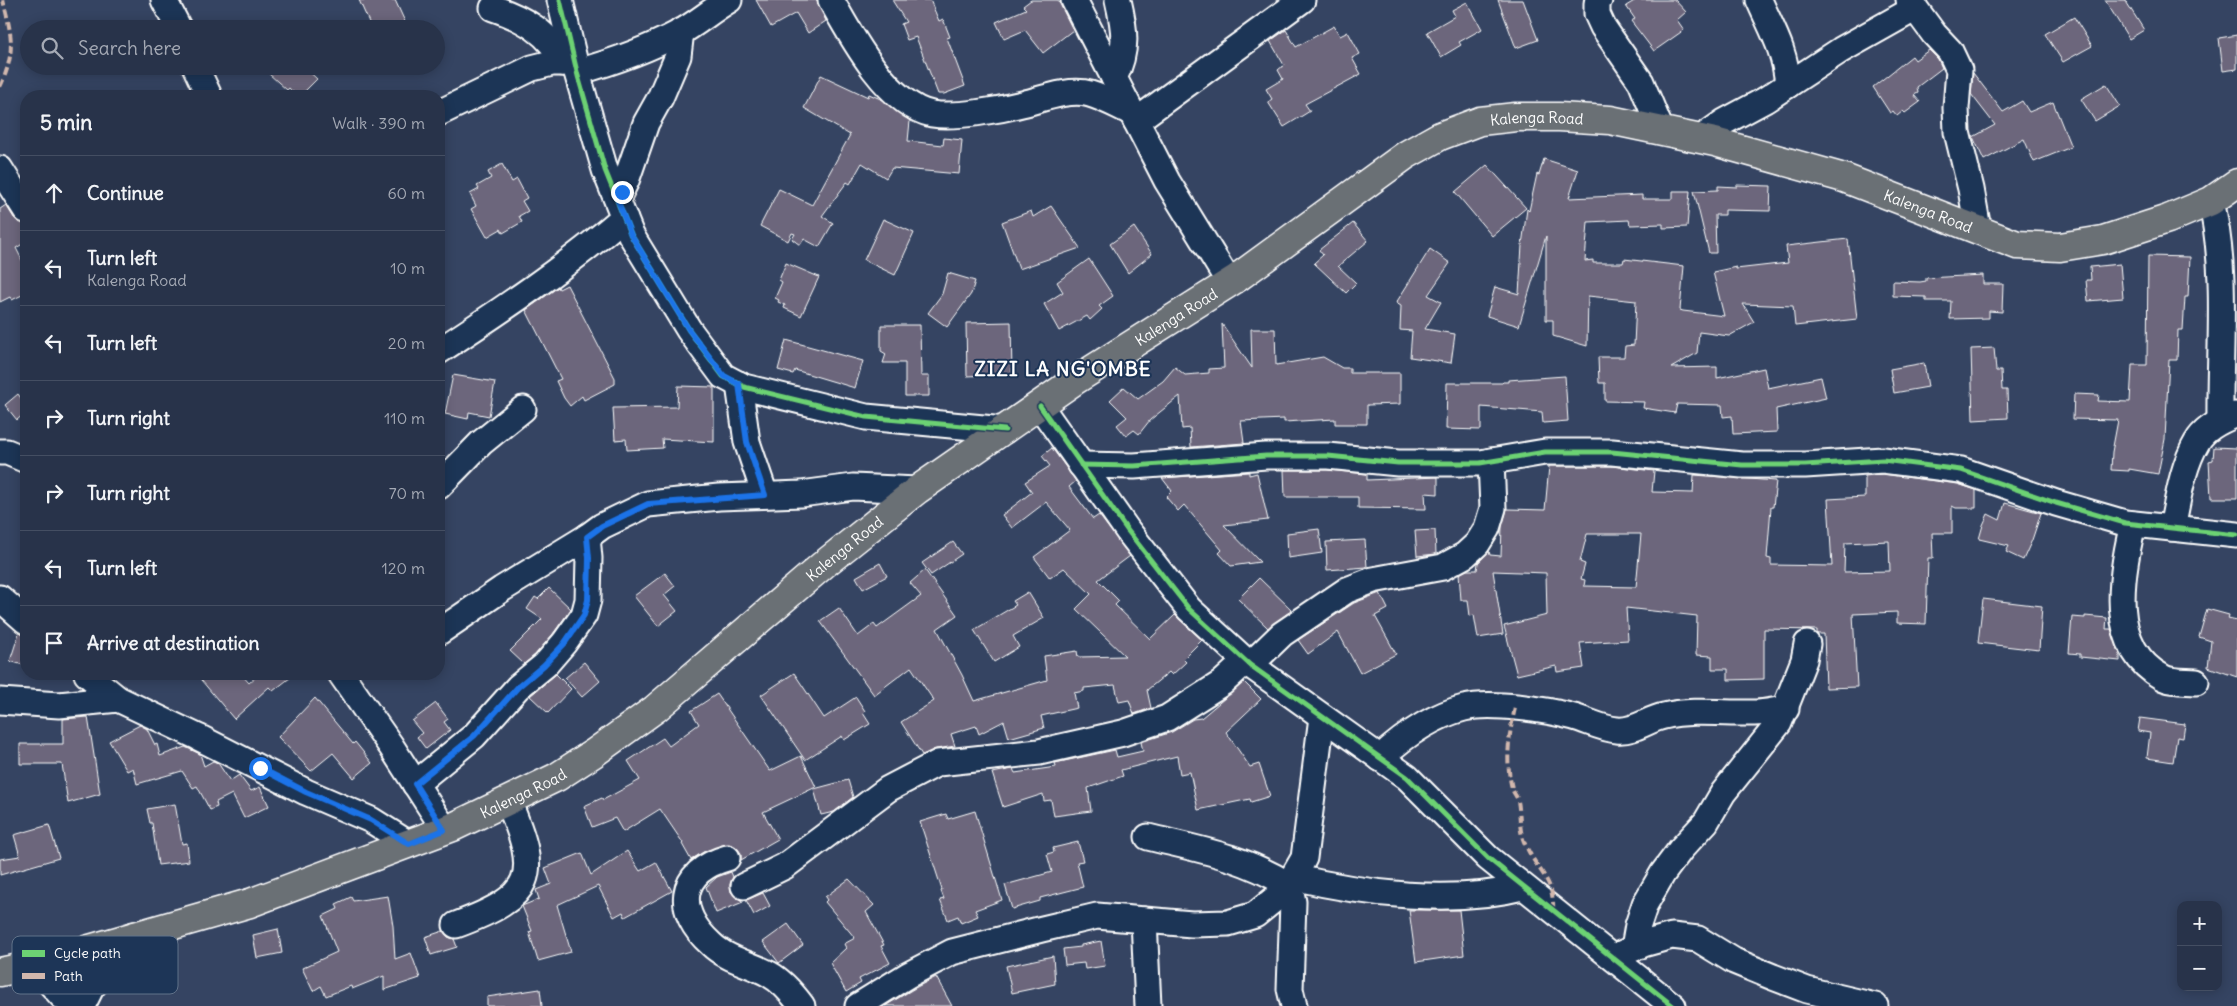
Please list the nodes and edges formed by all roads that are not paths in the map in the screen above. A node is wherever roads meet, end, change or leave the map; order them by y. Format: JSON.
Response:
{"nodes":[{"id":1,"x":164,"y":0,"type":"edge"},
{"id":2,"x":560,"y":0,"type":"edge"},
{"id":3,"x":729,"y":0,"type":"edge"},
{"id":4,"x":831,"y":0,"type":"edge"},
{"id":5,"x":1074,"y":0,"type":"edge"},
{"id":6,"x":1118,"y":0,"type":"edge"},
{"id":7,"x":1302,"y":0,"type":"edge"},
{"id":8,"x":1599,"y":0,"type":"edge"},
{"id":9,"x":1759,"y":0,"type":"edge"},
{"id":10,"x":1912,"y":4,"type":"edge"},
{"id":11,"x":494,"y":8,"type":"dead end"},
{"id":12,"x":174,"y":20,"type":"edge"},
{"id":13,"x":681,"y":31,"type":"junction"},
{"id":14,"x":572,"y":66,"type":"junction"},
{"id":15,"x":199,"y":75,"type":"edge"},
{"id":16,"x":1114,"y":78,"type":"junction"},
{"id":17,"x":1788,"y":85,"type":"junction"},
{"id":18,"x":206,"y":90,"type":"edge"},
{"id":19,"x":445,"y":110,"type":"edge"},
{"id":20,"x":1134,"y":117,"type":"junction"},
{"id":21,"x":1661,"y":130,"type":"junction"},
{"id":22,"x":1700,"y":139,"type":"junction"},
{"id":23,"x":0,"y":169,"type":"edge"},
{"id":24,"x":2237,"y":182,"type":"edge"},
{"id":25,"x":20,"y":201,"type":"edge"},
{"id":26,"x":620,"y":208,"type":"junction"},
{"id":27,"x":2221,"y":219,"type":"edge"},
{"id":28,"x":1978,"y":229,"type":"junction"},
{"id":29,"x":1229,"y":282,"type":"junction"},
{"id":30,"x":445,"y":347,"type":"edge"},
{"id":31,"x":739,"y":384,"type":"junction"},
{"id":32,"x":1040,"y":406,"type":"junction"},
{"id":33,"x":523,"y":409,"type":"dead end"},
{"id":34,"x":2229,"y":418,"type":"edge"},
{"id":35,"x":1005,"y":430,"type":"junction"},
{"id":36,"x":0,"y":452,"type":"edge"},
{"id":37,"x":20,"y":457,"type":"edge"},
{"id":38,"x":451,"y":460,"type":"edge"},
{"id":39,"x":1491,"y":461,"type":"junction"},
{"id":40,"x":1081,"y":465,"type":"junction"},
{"id":41,"x":445,"y":473,"type":"edge"},
{"id":42,"x":917,"y":490,"type":"junction"},
{"id":43,"x":765,"y":495,"type":"junction"},
{"id":44,"x":2134,"y":524,"type":"junction"},
{"id":45,"x":2172,"y":528,"type":"junction"},
{"id":46,"x":2237,"y":535,"type":"edge"},
{"id":47,"x":587,"y":537,"type":"junction"},
{"id":48,"x":0,"y":598,"type":"edge"},
{"id":49,"x":20,"y":616,"type":"edge"},
{"id":50,"x":445,"y":628,"type":"edge"},
{"id":51,"x":1807,"y":644,"type":"dead end"},
{"id":52,"x":1248,"y":663,"type":"junction"},
{"id":53,"x":94,"y":680,"type":"edge"},
{"id":54,"x":345,"y":680,"type":"edge"},
{"id":55,"x":2196,"y":682,"type":"dead end"},
{"id":56,"x":118,"y":699,"type":"junction"},
{"id":57,"x":0,"y":701,"type":"edge"},
{"id":58,"x":1786,"y":709,"type":"junction"},
{"id":59,"x":1322,"y":717,"type":"junction"},
{"id":60,"x":1380,"y":758,"type":"junction"},
{"id":61,"x":415,"y":784,"type":"junction"},
{"id":62,"x":508,"y":800,"type":"junction"},
{"id":63,"x":444,"y":830,"type":"junction"},
{"id":64,"x":1148,"y":837,"type":"dead end"},
{"id":65,"x":409,"y":844,"type":"junction"},
{"id":66,"x":728,"y":858,"type":"dead end"},
{"id":67,"x":1290,"y":882,"type":"junction"},
{"id":68,"x":744,"y":886,"type":"dead end"},
{"id":69,"x":1523,"y":887,"type":"junction"},
{"id":70,"x":1144,"y":920,"type":"junction"},
{"id":71,"x":456,"y":925,"type":"dead end"},
{"id":72,"x":134,"y":935,"type":"joint"},
{"id":73,"x":131,"y":936,"type":"edge"},
{"id":74,"x":1623,"y":953,"type":"junction"},
{"id":75,"x":60,"y":994,"type":"edge"},
{"id":76,"x":88,"y":994,"type":"edge"},
{"id":77,"x":75,"y":1006,"type":"edge"},
{"id":78,"x":82,"y":1006,"type":"edge"},
{"id":79,"x":802,"y":1006,"type":"edge"},
{"id":80,"x":858,"y":1006,"type":"edge"},
{"id":81,"x":1148,"y":1006,"type":"edge"},
{"id":82,"x":1294,"y":1006,"type":"edge"},
{"id":83,"x":1673,"y":1006,"type":"edge"},
{"id":84,"x":1875,"y":1006,"type":"edge"}],
"edges":[{"from":1,"to":12,"type":"street"},
{"from":2,"to":14,"type":"street"},
{"from":3,"to":13,"type":"street"},
{"from":4,"to":20,"type":"street"},
{"from":5,"to":16,"type":"street"},
{"from":6,"to":16,"type":"street"},
{"from":7,"to":20,"type":"street"},
{"from":8,"to":21,"type":"street"},
{"from":9,"to":17,"type":"street"},
{"from":10,"to":17,"type":"street"},
{"from":10,"to":28,"type":"street"},
{"from":11,"to":14,"type":"street"},
{"from":13,"to":14,"type":"street"},
{"from":13,"to":26,"type":"street"},
{"from":14,"to":19,"type":"street"},
{"from":14,"to":26,"type":"street"},
{"from":15,"to":18,"type":"street"},
{"from":16,"to":20,"type":"street"},
{"from":17,"to":22,"type":"street"},
{"from":20,"to":29,"type":"street"},
{"from":21,"to":22,"type":"main road","name":"Kalenga Road"},
{"from":21,"to":29,"type":"main road","name":"Kalenga Road"},
{"from":22,"to":28,"type":"main road","name":"Kalenga Road"},
{"from":23,"to":25,"type":"street"},
{"from":24,"to":27,"type":"main road","name":"Kalenga Road"},
{"from":26,"to":30,"type":"street"},
{"from":26,"to":31,"type":"street"},
{"from":27,"to":28,"type":"main road","name":"Kalenga Road"},
{"from":27,"to":34,"type":"street"},
{"from":29,"to":32,"type":"main road","name":"Kalenga Road"},
{"from":31,"to":35,"type":"street"},
{"from":31,"to":43,"type":"street"},
{"from":32,"to":35,"type":"main road","name":"Kalenga Road"},
{"from":32,"to":40,"type":"street"},
{"from":33,"to":38,"type":"street"},
{"from":34,"to":45,"type":"street"},
{"from":35,"to":42,"type":"main road","name":"Kalenga Road"},
{"from":36,"to":37,"type":"street"},
{"from":38,"to":41,"type":"street"},
{"from":39,"to":40,"type":"street"},
{"from":39,"to":44,"type":"street"},
{"from":39,"to":52,"type":"street"},
{"from":40,"to":52,"type":"street"},
{"from":42,"to":43,"type":"street"},
{"from":42,"to":62,"type":"main road","name":"Kalenga Road"},
{"from":43,"to":47,"type":"street"},
{"from":44,"to":45,"type":"street"},
{"from":44,"to":55,"type":"street"},
{"from":45,"to":46,"type":"street"},
{"from":47,"to":50,"type":"street"},
{"from":47,"to":61,"type":"street"},
{"from":48,"to":49,"type":"street"},
{"from":51,"to":58,"type":"street"},
{"from":52,"to":59,"type":"street"},
{"from":52,"to":68,"type":"street"},
{"from":53,"to":56,"type":"street"},
{"from":54,"to":61,"type":"street"},
{"from":56,"to":57,"type":"street"},
{"from":56,"to":65,"type":"street"},
{"from":58,"to":60,"type":"street"},
{"from":58,"to":74,"type":"street"},
{"from":59,"to":60,"type":"street"},
{"from":59,"to":67,"type":"street"},
{"from":60,"to":69,"type":"street"},
{"from":61,"to":63,"type":"street"},
{"from":62,"to":63,"type":"main road","name":"Kalenga Road"},
{"from":62,"to":71,"type":"street"},
{"from":63,"to":65,"type":"main road","name":"Kalenga Road"},
{"from":64,"to":67,"type":"street"},
{"from":65,"to":72,"type":"main road","name":"Kalenga Road"},
{"from":66,"to":79,"type":"street"},
{"from":67,"to":69,"type":"street"},
{"from":67,"to":70,"type":"street"},
{"from":67,"to":82,"type":"street"},
{"from":69,"to":74,"type":"street"},
{"from":70,"to":80,"type":"street"},
{"from":70,"to":81,"type":"street"},
{"from":72,"to":73,"type":"main road","name":"Kalenga Road"},
{"from":74,"to":83,"type":"street"},
{"from":74,"to":84,"type":"street"},
{"from":75,"to":77,"type":"street"},
{"from":76,"to":78,"type":"street"}]}
